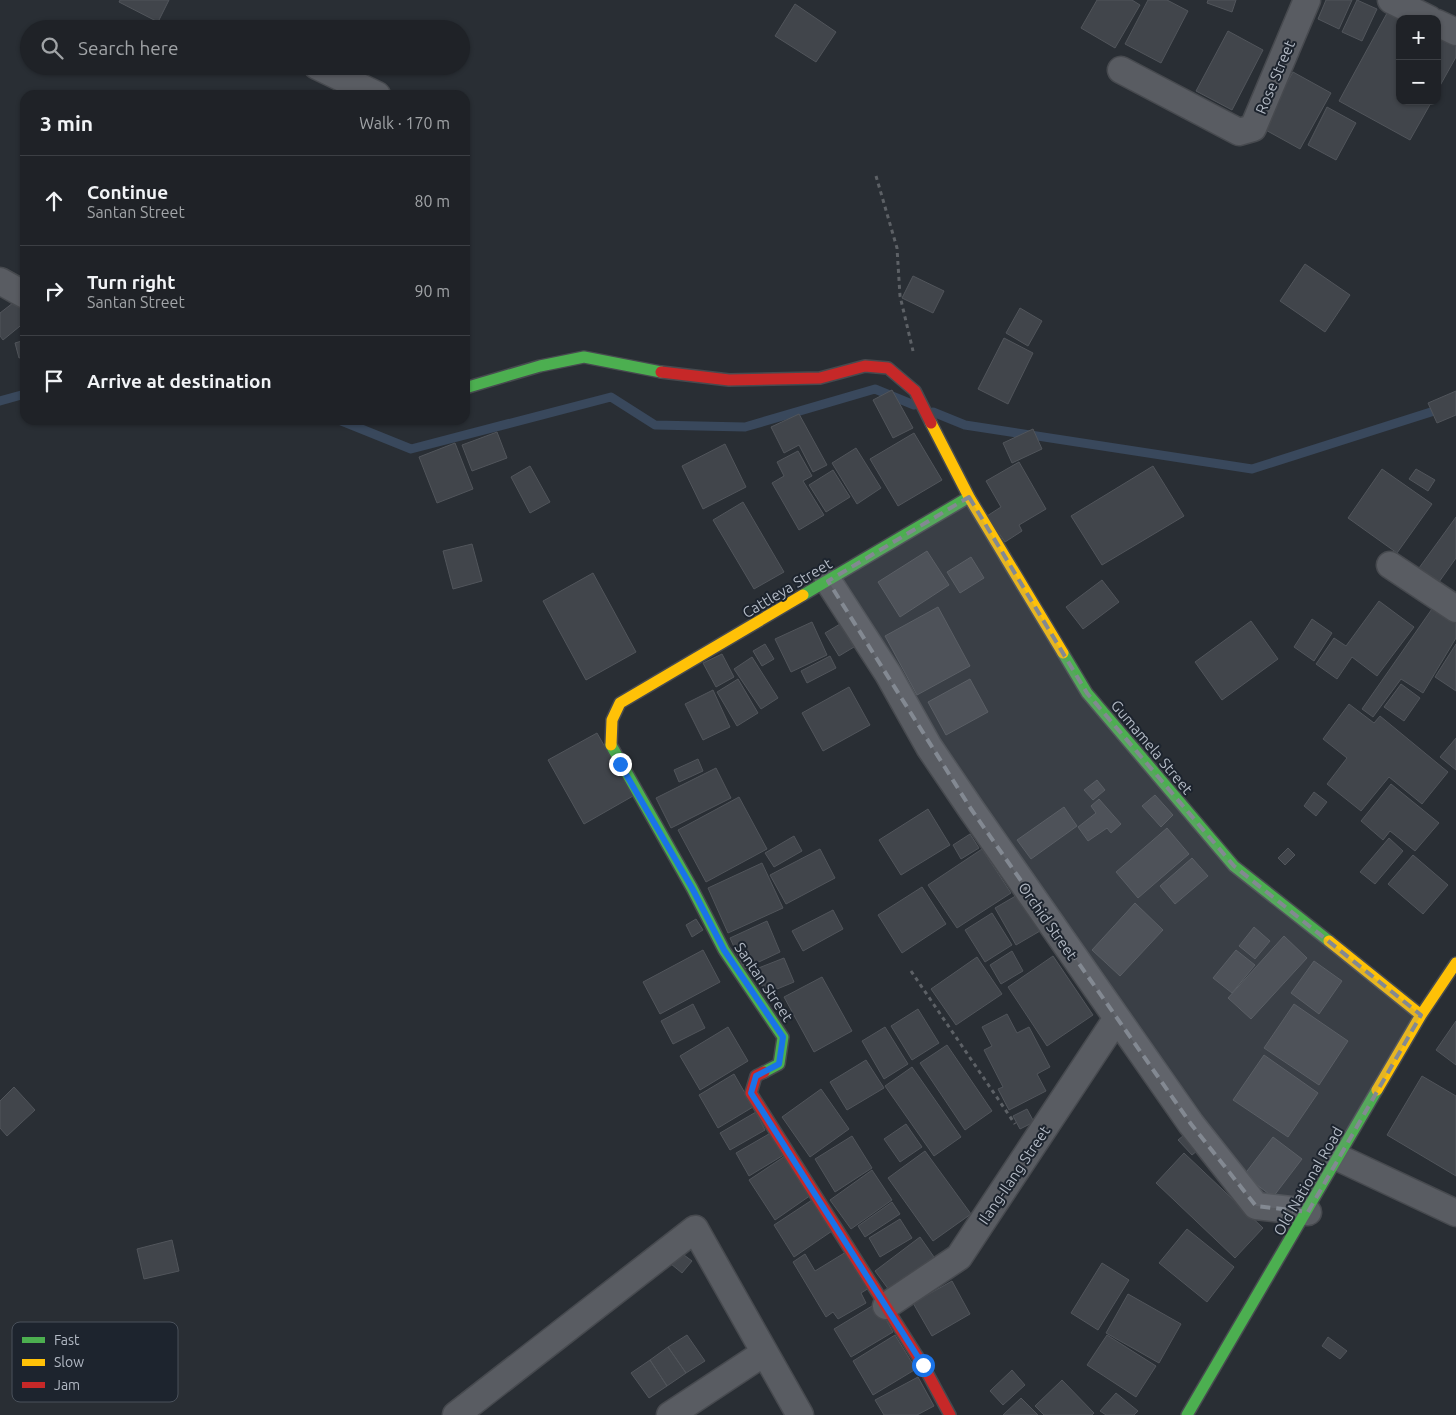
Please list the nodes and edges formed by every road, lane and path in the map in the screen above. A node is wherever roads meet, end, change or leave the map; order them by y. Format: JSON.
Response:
{"nodes":[{"id":1,"x":1307,"y":0,"type":"edge"},
{"id":2,"x":1392,"y":0,"type":"edge"},
{"id":3,"x":1421,"y":15,"type":"edge"},
{"id":4,"x":1441,"y":25,"type":"edge"},
{"id":5,"x":1456,"y":32,"type":"edge"},
{"id":6,"x":1121,"y":70,"type":"dead end"},
{"id":7,"x":336,"y":75,"type":"edge"},
{"id":8,"x":367,"y":90,"type":"edge"},
{"id":9,"x":876,"y":176,"type":"dead end"},
{"id":10,"x":0,"y":280,"type":"edge"},
{"id":11,"x":20,"y":292,"type":"edge"},
{"id":12,"x":904,"y":382,"type":"junction"},
{"id":13,"x":470,"y":387,"type":"edge"},
{"id":14,"x":968,"y":497,"type":"junction"},
{"id":15,"x":1390,"y":565,"type":"dead end"},
{"id":16,"x":828,"y":581,"type":"junction"},
{"id":17,"x":1456,"y":609,"type":"edge"},
{"id":18,"x":620,"y":703,"type":"joint"},
{"id":19,"x":1456,"y":962,"type":"edge"},
{"id":20,"x":911,"y":971,"type":"dead end"},
{"id":21,"x":1421,"y":1015,"type":"junction"},
{"id":22,"x":1117,"y":1018,"type":"junction"},
{"id":23,"x":1032,"y":1149,"type":"junction"},
{"id":24,"x":1339,"y":1158,"type":"junction"},
{"id":25,"x":1308,"y":1212,"type":"junction"},
{"id":26,"x":1456,"y":1214,"type":"edge"},
{"id":27,"x":886,"y":1306,"type":"junction"},
{"id":28,"x":764,"y":1353,"type":"junction"},
{"id":29,"x":456,"y":1415,"type":"edge"},
{"id":30,"x":670,"y":1415,"type":"edge"},
{"id":31,"x":800,"y":1415,"type":"edge"},
{"id":32,"x":950,"y":1415,"type":"edge"},
{"id":33,"x":1187,"y":1415,"type":"edge"}],
"edges":[{"from":1,"to":6,"type":"street","name":"Rose Street"},
{"from":2,"to":3,"type":"street"},
{"from":4,"to":5,"type":"street"},
{"from":7,"to":8,"type":"street"},
{"from":9,"to":12,"type":"path"},
{"from":10,"to":11,"type":"street"},
{"from":12,"to":13,"type":"street"},
{"from":12,"to":14,"type":"street","name":"Gumamela Street"},
{"from":14,"to":16,"type":"street","name":"Cattleya Street"},
{"from":14,"to":21,"type":"street","name":"Gumamela Street"},
{"from":15,"to":17,"type":"street"},
{"from":16,"to":18,"type":"street","name":"Cattleya Street"},
{"from":16,"to":22,"type":"street","name":"Orchid Street"},
{"from":18,"to":27,"type":"street","name":"Santan Street"},
{"from":19,"to":21,"type":"street","name":"Old National Road"},
{"from":20,"to":23,"type":"path"},
{"from":21,"to":24,"type":"street","name":"Old National Road"},
{"from":22,"to":23,"type":"street","name":"Ilang-Ilang Street"},
{"from":22,"to":25,"type":"street","name":"Orchid Street"},
{"from":23,"to":27,"type":"street","name":"Ilang-Ilang Street"},
{"from":24,"to":25,"type":"street","name":"Old National Road"},
{"from":24,"to":26,"type":"street"},
{"from":25,"to":33,"type":"street","name":"Old National Road"},
{"from":27,"to":32,"type":"street","name":"Santan Street"},
{"from":28,"to":29,"type":"street"},
{"from":28,"to":30,"type":"street"},
{"from":28,"to":31,"type":"street"}]}
